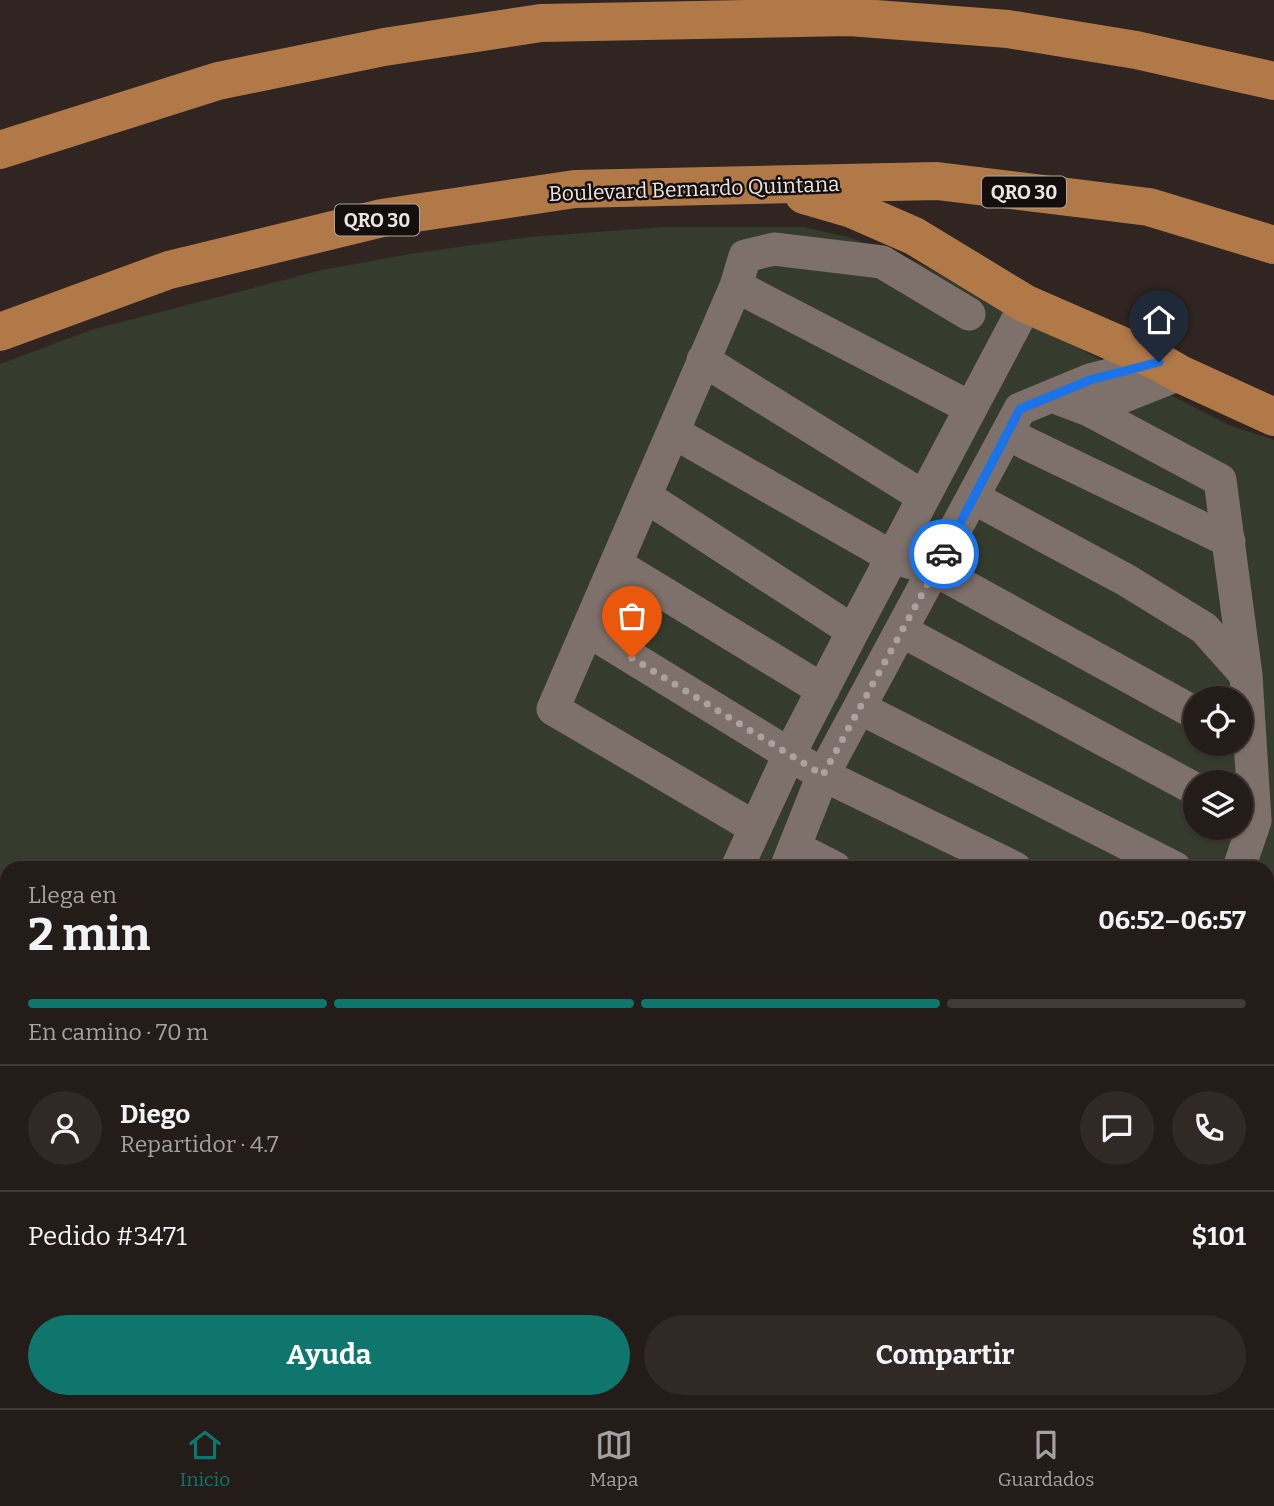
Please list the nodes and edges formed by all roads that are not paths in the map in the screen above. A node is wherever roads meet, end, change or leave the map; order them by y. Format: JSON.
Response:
{"nodes":[{"id":1,"x":1274,"y":81,"type":"edge"},
{"id":2,"x":0,"y":150,"type":"edge"},
{"id":3,"x":769,"y":185,"type":"junction"},
{"id":4,"x":1274,"y":245,"type":"edge"},
{"id":5,"x":736,"y":286,"type":"junction"},
{"id":6,"x":1026,"y":304,"type":"junction"},
{"id":7,"x":969,"y":314,"type":"dead end"},
{"id":8,"x":0,"y":332,"type":"edge"},
{"id":9,"x":703,"y":360,"type":"junction"},
{"id":10,"x":1170,"y":368,"type":"junction"},
{"id":11,"x":1052,"y":396,"type":"junction"},
{"id":12,"x":971,"y":408,"type":"junction"},
{"id":13,"x":1089,"y":410,"type":"junction"},
{"id":14,"x":1274,"y":417,"type":"edge"},
{"id":15,"x":673,"y":432,"type":"junction"},
{"id":16,"x":1007,"y":433,"type":"junction"},
{"id":17,"x":645,"y":496,"type":"junction"},
{"id":18,"x":924,"y":497,"type":"junction"},
{"id":19,"x":974,"y":498,"type":"junction"},
{"id":20,"x":1229,"y":541,"type":"junction"},
{"id":21,"x":892,"y":556,"type":"junction"},
{"id":22,"x":616,"y":564,"type":"junction"},
{"id":23,"x":935,"y":570,"type":"junction"},
{"id":24,"x":587,"y":630,"type":"junction"},
{"id":25,"x":853,"y":631,"type":"junction"},
{"id":26,"x":902,"y":631,"type":"junction"},
{"id":27,"x":1246,"y":675,"type":"junction"},
{"id":28,"x":1246,"y":686,"type":"edge"},
{"id":29,"x":823,"y":690,"type":"junction"},
{"id":30,"x":1183,"y":706,"type":"edge"},
{"id":31,"x":860,"y":708,"type":"junction"},
{"id":32,"x":789,"y":755,"type":"junction"},
{"id":33,"x":823,"y":775,"type":"junction"},
{"id":34,"x":1183,"y":783,"type":"edge"},
{"id":35,"x":754,"y":827,"type":"junction"},
{"id":36,"x":1244,"y":840,"type":"edge"},
{"id":37,"x":791,"y":858,"type":"edge"},
{"id":38,"x":740,"y":861,"type":"edge"},
{"id":39,"x":1001,"y":861,"type":"edge"},
{"id":40,"x":1161,"y":861,"type":"edge"},
{"id":41,"x":1240,"y":861,"type":"edge"}],
"edges":[{"from":1,"to":2,"type":"highway"},
{"from":3,"to":4,"type":"highway","name":"Boulevard Bernardo Quintana","number":"QRO 30"},
{"from":3,"to":6,"type":"highway"},
{"from":3,"to":8,"type":"highway","name":"Boulevard Bernardo Quintana","number":"QRO 30"},
{"from":5,"to":7,"type":"street"},
{"from":5,"to":9,"type":"street"},
{"from":5,"to":12,"type":"street"},
{"from":6,"to":10,"type":"highway"},
{"from":6,"to":12,"type":"street"},
{"from":9,"to":15,"type":"street"},
{"from":9,"to":18,"type":"street"},
{"from":10,"to":11,"type":"street"},
{"from":10,"to":13,"type":"street"},
{"from":10,"to":14,"type":"highway"},
{"from":11,"to":13,"type":"street"},
{"from":11,"to":16,"type":"street"},
{"from":12,"to":18,"type":"street"},
{"from":13,"to":20,"type":"street"},
{"from":15,"to":17,"type":"street"},
{"from":15,"to":21,"type":"street"},
{"from":16,"to":19,"type":"street"},
{"from":16,"to":20,"type":"street"},
{"from":17,"to":22,"type":"street"},
{"from":17,"to":25,"type":"street"},
{"from":18,"to":21,"type":"street"},
{"from":19,"to":23,"type":"street"},
{"from":19,"to":27,"type":"street"},
{"from":20,"to":27,"type":"street"},
{"from":21,"to":23,"type":"street"},
{"from":21,"to":25,"type":"street"},
{"from":22,"to":24,"type":"street"},
{"from":22,"to":29,"type":"street"},
{"from":23,"to":26,"type":"street"},
{"from":23,"to":30,"type":"street"},
{"from":24,"to":32,"type":"street"},
{"from":24,"to":35,"type":"street"},
{"from":25,"to":29,"type":"street"},
{"from":26,"to":31,"type":"street"},
{"from":26,"to":34,"type":"street"},
{"from":27,"to":28,"type":"street"},
{"from":29,"to":32,"type":"street"},
{"from":31,"to":33,"type":"street"},
{"from":31,"to":40,"type":"street"},
{"from":32,"to":33,"type":"street"},
{"from":32,"to":35,"type":"street"},
{"from":33,"to":37,"type":"street"},
{"from":33,"to":39,"type":"street"},
{"from":35,"to":38,"type":"street"},
{"from":36,"to":41,"type":"street"}]}
